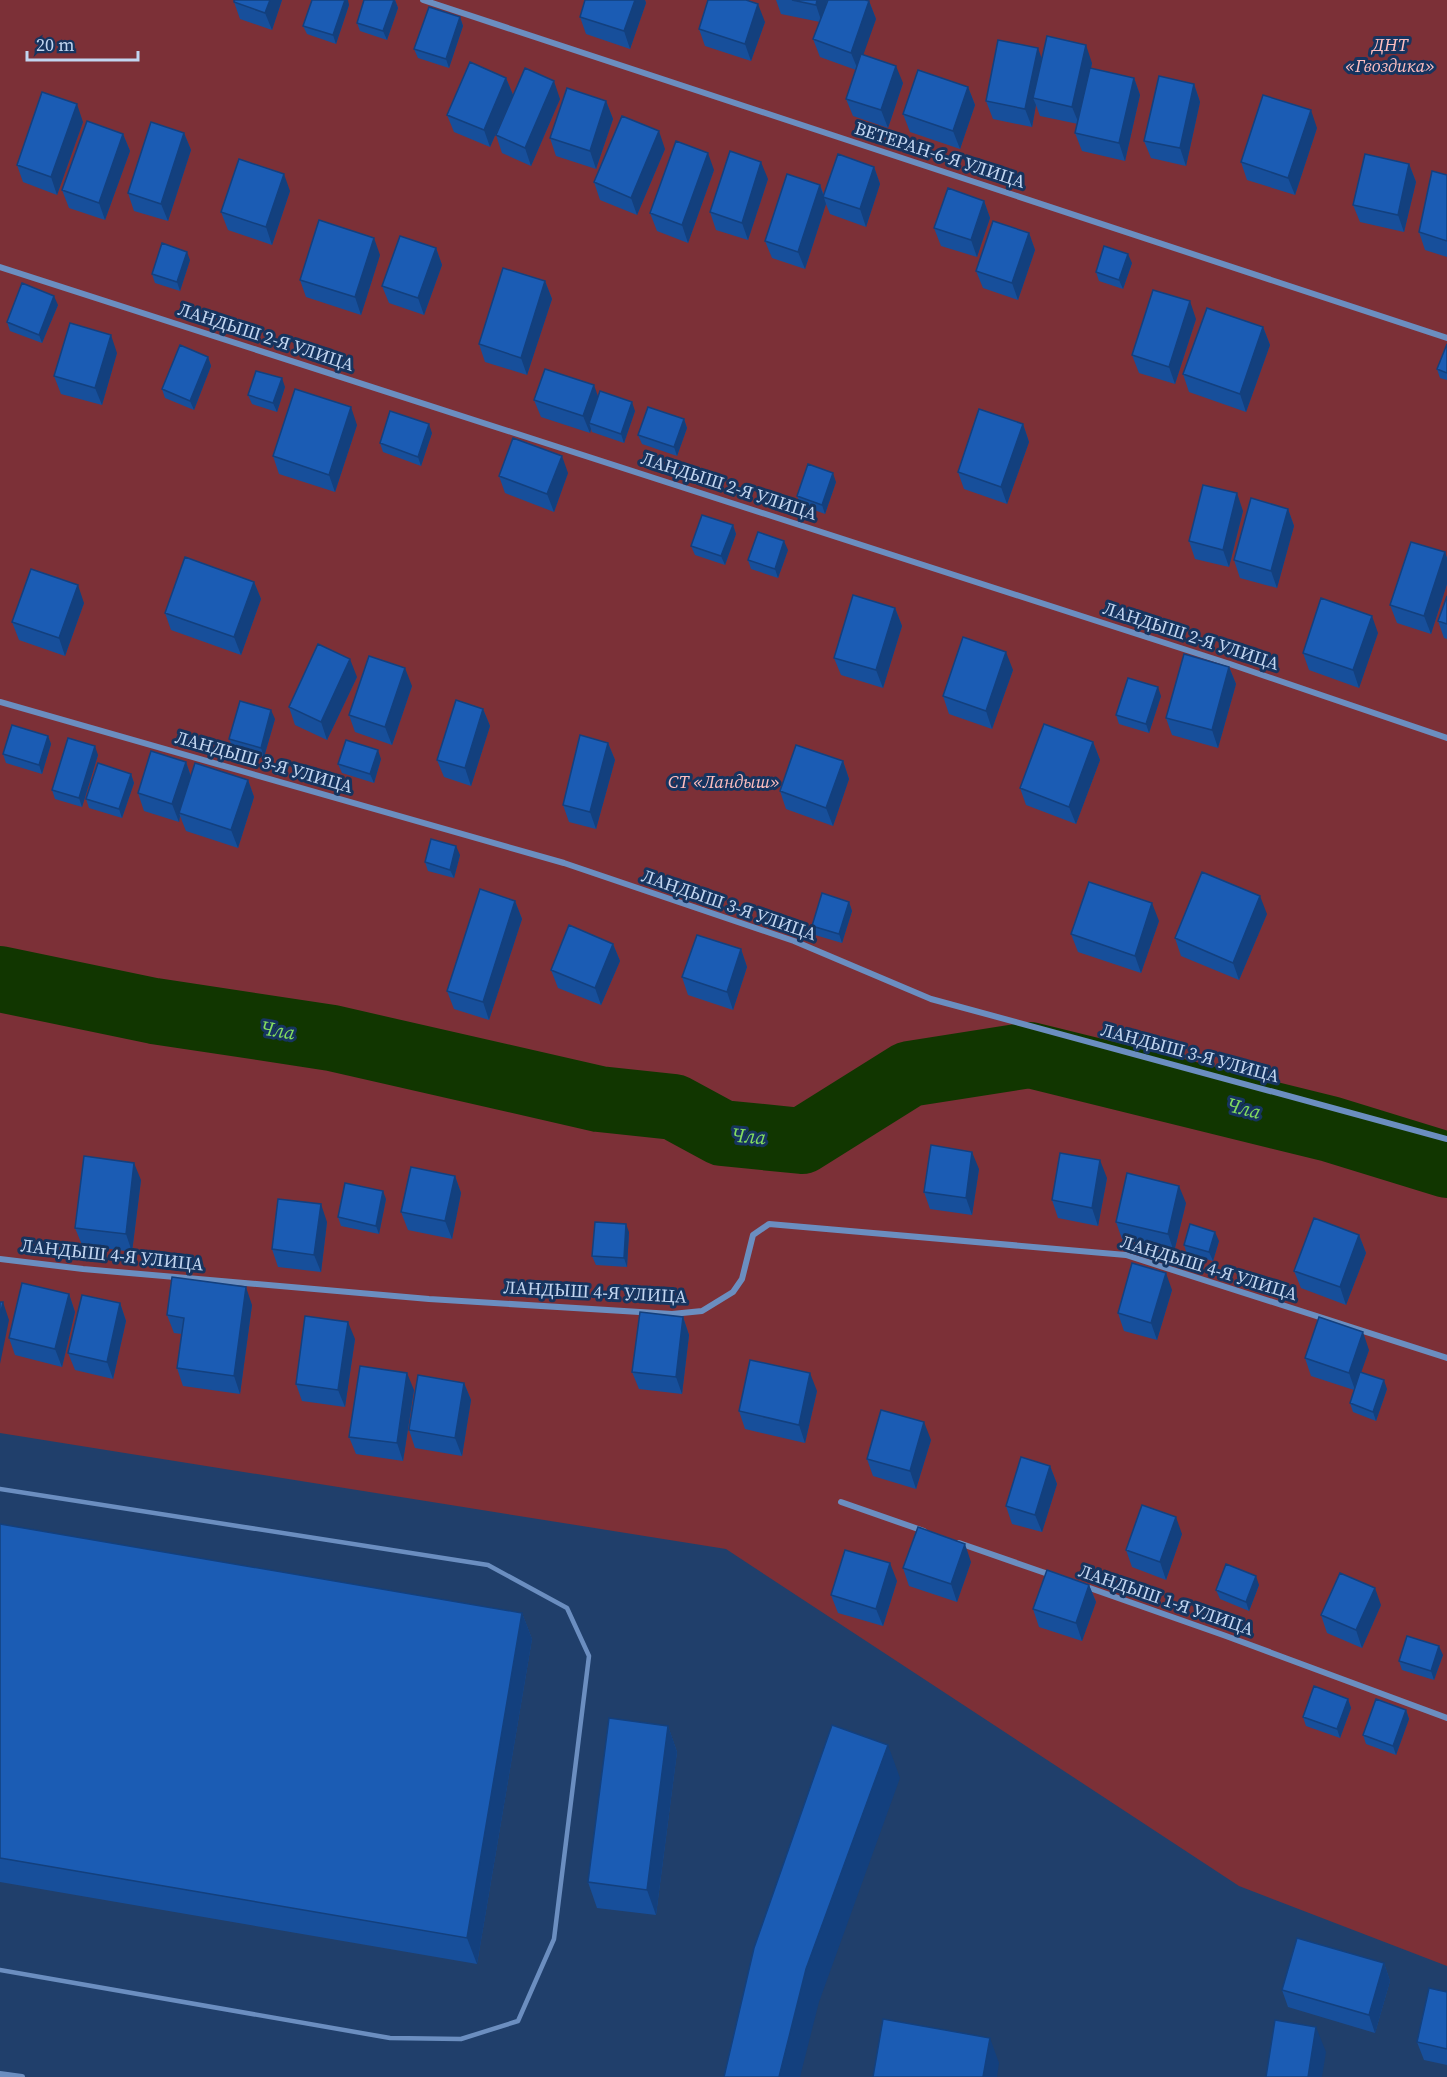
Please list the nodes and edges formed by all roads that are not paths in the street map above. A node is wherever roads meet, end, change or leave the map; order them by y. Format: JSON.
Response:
{"nodes":[{"id":1,"x":423,"y":0,"type":"edge"},
{"id":2,"x":0,"y":267,"type":"edge"},
{"id":3,"x":1447,"y":338,"type":"edge"},
{"id":4,"x":0,"y":702,"type":"edge"},
{"id":5,"x":1447,"y":738,"type":"edge"},
{"id":6,"x":1447,"y":1139,"type":"edge"},
{"id":7,"x":0,"y":1258,"type":"edge"},
{"id":8,"x":1447,"y":1358,"type":"edge"},
{"id":9,"x":0,"y":1489,"type":"edge"},
{"id":10,"x":840,"y":1502,"type":"dead end"},
{"id":11,"x":929,"y":1533,"type":"edge"},
{"id":12,"x":951,"y":1540,"type":"edge"},
{"id":13,"x":1061,"y":1579,"type":"edge"},
{"id":14,"x":1072,"y":1582,"type":"edge"},
{"id":15,"x":1447,"y":1718,"type":"edge"},
{"id":16,"x":0,"y":1970,"type":"edge"},
{"id":17,"x":0,"y":2074,"type":"edge"},
{"id":18,"x":22,"y":2077,"type":"edge"}],
"edges":[{"from":1,"to":3,"type":"street","name":"ВЕТЕРАН-6-Я УЛИЦА"},
{"from":2,"to":5,"type":"street","name":"ЛАНДЫШ 2-Я УЛИЦА"},
{"from":4,"to":6,"type":"street","name":"ЛАНДЫШ 3-Я УЛИЦА"},
{"from":7,"to":8,"type":"street","name":"ЛАНДЫШ 4-Я УЛИЦА"},
{"from":9,"to":16,"type":"lane"},
{"from":10,"to":11,"type":"street"},
{"from":12,"to":13,"type":"street","name":"ЛАНДЫШ 1-Я УЛИЦА"},
{"from":14,"to":15,"type":"street","name":"ЛАНДЫШ 1-Я УЛИЦА"},
{"from":17,"to":18,"type":"street"}]}
